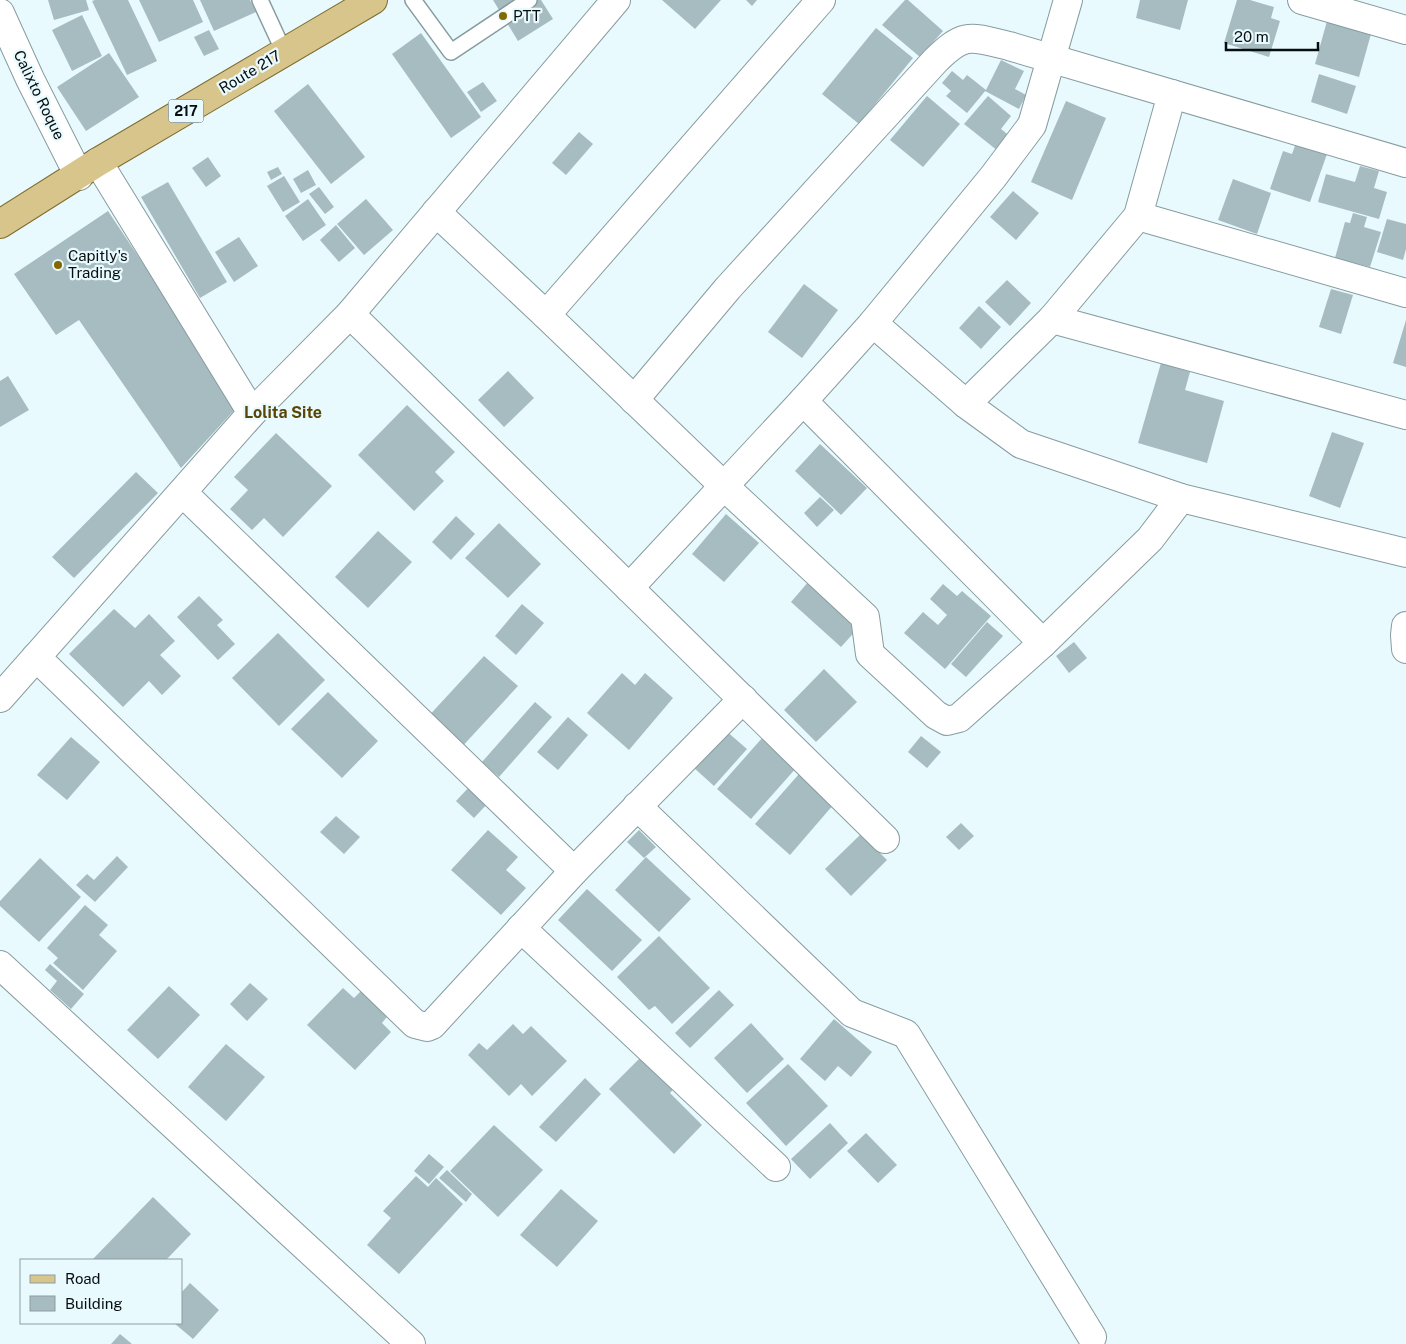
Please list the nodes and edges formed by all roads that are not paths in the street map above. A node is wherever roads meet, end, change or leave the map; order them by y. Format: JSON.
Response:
{"nodes":[{"id":1,"x":260,"y":0,"type":"edge"},
{"id":2,"x":373,"y":0,"type":"edge"},
{"id":3,"x":413,"y":0,"type":"edge"},
{"id":4,"x":528,"y":0,"type":"edge"},
{"id":5,"x":616,"y":0,"type":"edge"},
{"id":6,"x":821,"y":0,"type":"edge"},
{"id":7,"x":1068,"y":0,"type":"edge"},
{"id":8,"x":1302,"y":0,"type":"edge"},
{"id":9,"x":0,"y":12,"type":"edge"},
{"id":10,"x":1406,"y":30,"type":"edge"},
{"id":11,"x":284,"y":52,"type":"junction"},
{"id":12,"x":1051,"y":58,"type":"junction"},
{"id":13,"x":1172,"y":94,"type":"junction"},
{"id":14,"x":1406,"y":164,"type":"edge"},
{"id":15,"x":88,"y":169,"type":"junction"},
{"id":16,"x":436,"y":212,"type":"junction"},
{"id":17,"x":1138,"y":216,"type":"junction"},
{"id":18,"x":0,"y":224,"type":"edge"},
{"id":19,"x":1406,"y":293,"type":"edge"},
{"id":20,"x":350,"y":314,"type":"junction"},
{"id":21,"x":546,"y":315,"type":"junction"},
{"id":22,"x":1052,"y":319,"type":"junction"},
{"id":23,"x":873,"y":323,"type":"junction"},
{"id":24,"x":634,"y":400,"type":"junction"},
{"id":25,"x":804,"y":401,"type":"junction"},
{"id":26,"x":966,"y":404,"type":"junction"},
{"id":27,"x":252,"y":413,"type":"junction"},
{"id":28,"x":1406,"y":415,"type":"edge"},
{"id":29,"x":725,"y":487,"type":"junction"},
{"id":30,"x":183,"y":493,"type":"junction"},
{"id":31,"x":1182,"y":498,"type":"junction"},
{"id":32,"x":1406,"y":553,"type":"edge"},
{"id":33,"x":630,"y":588,"type":"junction"},
{"id":34,"x":1406,"y":626,"type":"edge"},
{"id":35,"x":1043,"y":643,"type":"junction"},
{"id":36,"x":1406,"y":649,"type":"edge"},
{"id":37,"x":36,"y":657,"type":"junction"},
{"id":38,"x":0,"y":698,"type":"edge"},
{"id":39,"x":743,"y":699,"type":"junction"},
{"id":40,"x":637,"y":806,"type":"junction"},
{"id":41,"x":885,"y":839,"type":"dead end"},
{"id":42,"x":574,"y":871,"type":"junction"},
{"id":43,"x":521,"y":928,"type":"junction"},
{"id":44,"x":0,"y":965,"type":"edge"},
{"id":45,"x":776,"y":1167,"type":"dead end"},
{"id":46,"x":1092,"y":1337,"type":"dead end"},
{"id":47,"x":411,"y":1344,"type":"edge"}],
"edges":[{"from":1,"to":11,"type":"lane"},
{"from":2,"to":11,"type":"main road","name":"Route 217","number":"217"},
{"from":3,"to":4,"type":"lane"},
{"from":5,"to":16,"type":"street"},
{"from":6,"to":21,"type":"street"},
{"from":7,"to":12,"type":"street"},
{"from":8,"to":10,"type":"street"},
{"from":9,"to":15,"type":"street","name":"Calixto Roque"},
{"from":11,"to":15,"type":"main road","name":"Route 217","number":"217"},
{"from":12,"to":13,"type":"street"},
{"from":12,"to":23,"type":"street"},
{"from":12,"to":24,"type":"street"},
{"from":13,"to":14,"type":"street"},
{"from":13,"to":17,"type":"street"},
{"from":15,"to":18,"type":"main road","name":"Route 217","number":"217"},
{"from":15,"to":27,"type":"street","name":"Calixto Roque"},
{"from":16,"to":20,"type":"street"},
{"from":16,"to":21,"type":"street"},
{"from":17,"to":19,"type":"street"},
{"from":17,"to":22,"type":"street"},
{"from":20,"to":27,"type":"street"},
{"from":20,"to":33,"type":"street"},
{"from":21,"to":24,"type":"street"},
{"from":22,"to":26,"type":"street"},
{"from":22,"to":28,"type":"street"},
{"from":23,"to":25,"type":"street"},
{"from":23,"to":26,"type":"street"},
{"from":24,"to":29,"type":"street"},
{"from":25,"to":29,"type":"street"},
{"from":25,"to":35,"type":"street"},
{"from":26,"to":31,"type":"street"},
{"from":27,"to":30,"type":"street"},
{"from":29,"to":33,"type":"street"},
{"from":29,"to":35,"type":"street"},
{"from":30,"to":37,"type":"street"},
{"from":30,"to":42,"type":"street"},
{"from":31,"to":32,"type":"street"},
{"from":31,"to":35,"type":"street"},
{"from":33,"to":39,"type":"street"},
{"from":34,"to":36,"type":"street"},
{"from":37,"to":38,"type":"street"},
{"from":37,"to":43,"type":"street"},
{"from":39,"to":40,"type":"street"},
{"from":39,"to":41,"type":"street"},
{"from":40,"to":42,"type":"street"},
{"from":40,"to":46,"type":"street"},
{"from":42,"to":43,"type":"street"},
{"from":43,"to":45,"type":"street"},
{"from":44,"to":47,"type":"street"}]}
